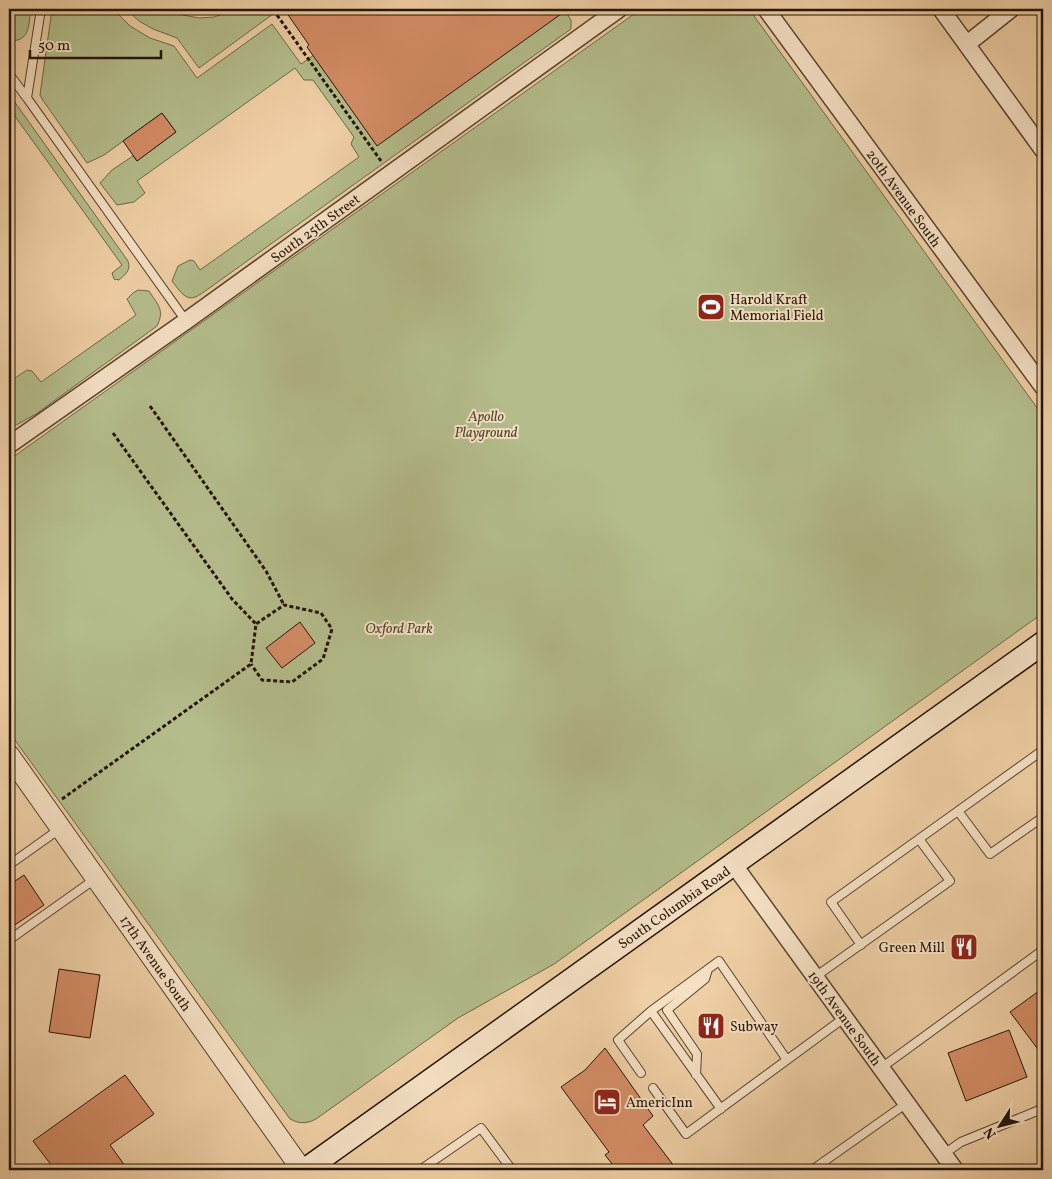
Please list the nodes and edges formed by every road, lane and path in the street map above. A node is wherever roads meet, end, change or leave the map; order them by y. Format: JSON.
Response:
{"nodes":[{"id":1,"x":41,"y":9,"type":"edge"},
{"id":2,"x":619,"y":9,"type":"edge"},
{"id":3,"x":766,"y":9,"type":"edge"},
{"id":4,"x":941,"y":9,"type":"edge"},
{"id":5,"x":1011,"y":9,"type":"edge"},
{"id":6,"x":277,"y":15,"type":"dead end"},
{"id":7,"x":967,"y":44,"type":"junction"},
{"id":8,"x":9,"y":74,"type":"edge"},
{"id":9,"x":27,"y":98,"type":"junction"},
{"id":10,"x":1043,"y":150,"type":"edge"},
{"id":11,"x":390,"y":174,"type":"junction"},
{"id":12,"x":186,"y":321,"type":"junction"},
{"id":13,"x":1043,"y":387,"type":"edge"},
{"id":14,"x":150,"y":406,"type":"dead end"},
{"id":15,"x":113,"y":433,"type":"dead end"},
{"id":16,"x":9,"y":445,"type":"edge"},
{"id":17,"x":284,"y":605,"type":"junction"},
{"id":18,"x":256,"y":624,"type":"junction"},
{"id":19,"x":1043,"y":643,"type":"edge"},
{"id":20,"x":251,"y":664,"type":"junction"},
{"id":21,"x":1043,"y":750,"type":"edge"},
{"id":22,"x":9,"y":755,"type":"edge"},
{"id":23,"x":47,"y":810,"type":"junction"},
{"id":24,"x":958,"y":811,"type":"junction"},
{"id":25,"x":1043,"y":817,"type":"edge"},
{"id":26,"x":60,"y":828,"type":"junction"},
{"id":27,"x":919,"y":839,"type":"junction"},
{"id":28,"x":9,"y":865,"type":"edge"},
{"id":29,"x":734,"y":865,"type":"junction"},
{"id":30,"x":96,"y":879,"type":"junction"},
{"id":31,"x":9,"y":940,"type":"edge"},
{"id":32,"x":861,"y":946,"type":"junction"},
{"id":33,"x":1043,"y":950,"type":"edge"},
{"id":34,"x":708,"y":969,"type":"junction"},
{"id":35,"x":815,"y":977,"type":"junction"},
{"id":36,"x":650,"y":1011,"type":"junction"},
{"id":37,"x":844,"y":1018,"type":"junction"},
{"id":38,"x":787,"y":1060,"type":"junction"},
{"id":39,"x":881,"y":1068,"type":"junction"},
{"id":40,"x":641,"y":1073,"type":"dead end"},
{"id":41,"x":696,"y":1075,"type":"junction"},
{"id":42,"x":653,"y":1088,"type":"dead end"},
{"id":43,"x":907,"y":1103,"type":"junction"},
{"id":44,"x":1043,"y":1107,"type":"edge"},
{"id":45,"x":721,"y":1109,"type":"junction"},
{"id":46,"x":944,"y":1154,"type":"junction"},
{"id":47,"x":431,"y":1163,"type":"junction"},
{"id":48,"x":304,"y":1170,"type":"edge"},
{"id":49,"x":420,"y":1170,"type":"edge"},
{"id":50,"x":437,"y":1170,"type":"edge"},
{"id":51,"x":512,"y":1170,"type":"edge"},
{"id":52,"x":812,"y":1170,"type":"edge"},
{"id":53,"x":955,"y":1170,"type":"edge"}],
"edges":[{"from":1,"to":9,"type":"lane"},
{"from":2,"to":11,"type":"street","name":"South 25th Street"},
{"from":3,"to":13,"type":"street","name":"20th Avenue South"},
{"from":4,"to":7,"type":"street"},
{"from":5,"to":7,"type":"street"},
{"from":6,"to":11,"type":"path"},
{"from":7,"to":10,"type":"street"},
{"from":8,"to":9,"type":"lane"},
{"from":9,"to":12,"type":"lane"},
{"from":11,"to":12,"type":"street","name":"South 25th Street"},
{"from":12,"to":16,"type":"street","name":"South 25th Street"},
{"from":14,"to":17,"type":"path"},
{"from":15,"to":18,"type":"path"},
{"from":17,"to":18,"type":"path"},
{"from":17,"to":20,"type":"path"},
{"from":18,"to":20,"type":"path"},
{"from":19,"to":29,"type":"main road","name":"South Columbia Road"},
{"from":20,"to":23,"type":"path"},
{"from":21,"to":24,"type":"lane"},
{"from":22,"to":23,"type":"street","name":"17th Avenue South"},
{"from":23,"to":26,"type":"street","name":"17th Avenue South"},
{"from":24,"to":25,"type":"lane"},
{"from":24,"to":27,"type":"lane"},
{"from":26,"to":28,"type":"lane"},
{"from":26,"to":30,"type":"street","name":"17th Avenue South"},
{"from":27,"to":32,"type":"lane"},
{"from":27,"to":32,"type":"lane"},
{"from":29,"to":35,"type":"street","name":"19th Avenue South"},
{"from":29,"to":48,"type":"main road","name":"South Columbia Road"},
{"from":30,"to":31,"type":"lane"},
{"from":30,"to":48,"type":"street","name":"17th Avenue South"},
{"from":32,"to":35,"type":"lane"},
{"from":33,"to":39,"type":"lane"},
{"from":34,"to":36,"type":"lane"},
{"from":34,"to":38,"type":"lane"},
{"from":34,"to":41,"type":"lane"},
{"from":35,"to":37,"type":"street","name":"19th Avenue South"},
{"from":36,"to":40,"type":"lane"},
{"from":36,"to":41,"type":"lane"},
{"from":37,"to":38,"type":"lane"},
{"from":37,"to":39,"type":"street","name":"19th Avenue South"},
{"from":38,"to":45,"type":"lane"},
{"from":39,"to":43,"type":"street","name":"19th Avenue South"},
{"from":41,"to":45,"type":"lane"},
{"from":42,"to":45,"type":"lane"},
{"from":43,"to":46,"type":"street","name":"19th Avenue South"},
{"from":43,"to":52,"type":"lane"},
{"from":44,"to":46,"type":"lane"},
{"from":46,"to":53,"type":"street","name":"19th Avenue South"},
{"from":47,"to":49,"type":"lane"},
{"from":47,"to":50,"type":"lane"},
{"from":47,"to":51,"type":"lane"}]}
